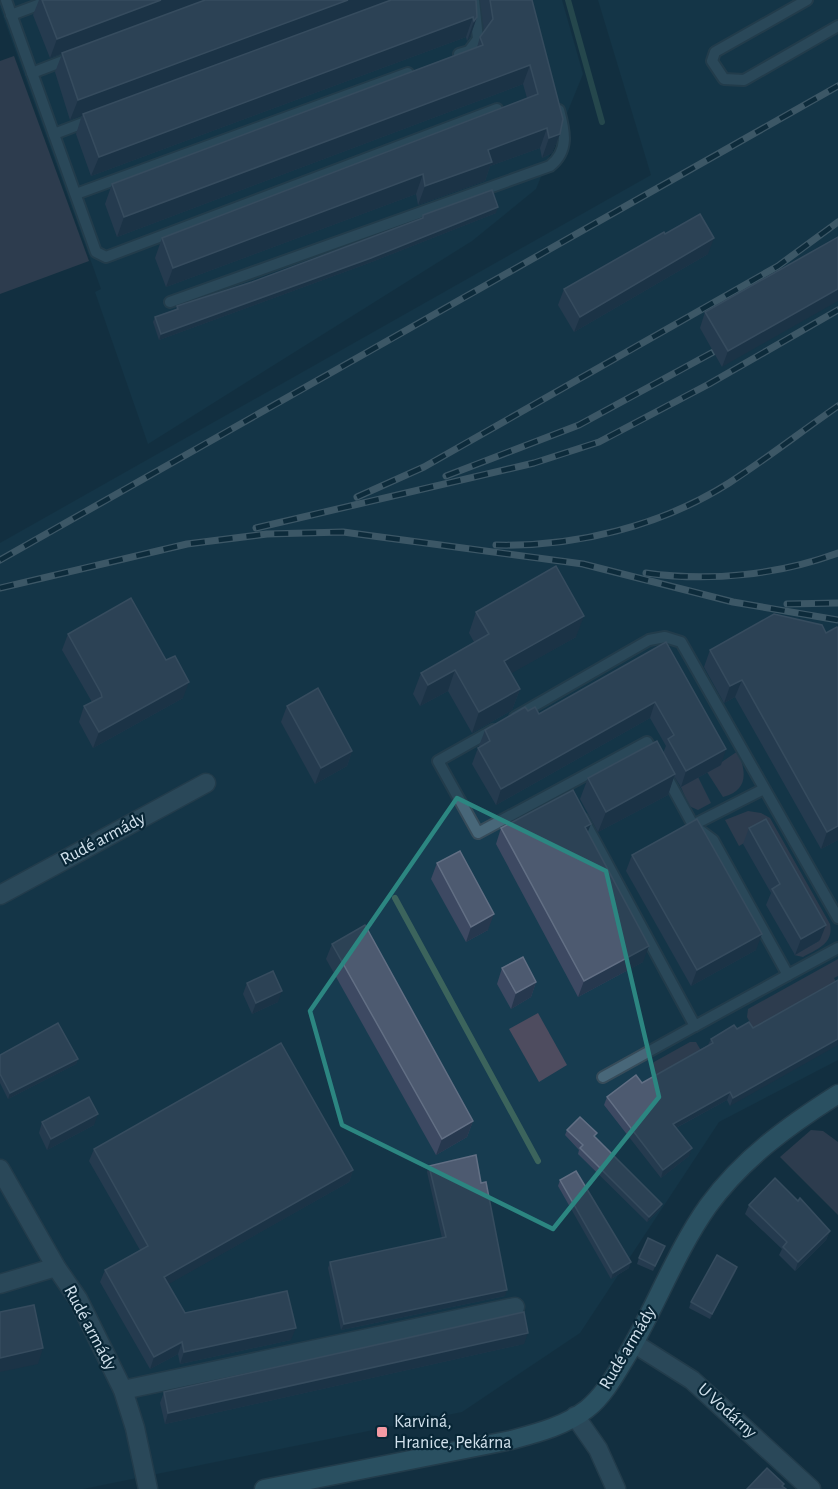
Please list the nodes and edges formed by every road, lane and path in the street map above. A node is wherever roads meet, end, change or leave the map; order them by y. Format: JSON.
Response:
{"nodes":[{"id":1,"x":6,"y":0,"type":"edge"},
{"id":2,"x":51,"y":0,"type":"edge"},
{"id":3,"x":474,"y":0,"type":"edge"},
{"id":4,"x":807,"y":0,"type":"edge"},
{"id":5,"x":11,"y":15,"type":"junction"},
{"id":6,"x":838,"y":26,"type":"edge"},
{"id":7,"x":87,"y":52,"type":"edge"},
{"id":8,"x":447,"y":59,"type":"edge"},
{"id":9,"x":424,"y":67,"type":"edge"},
{"id":10,"x":32,"y":73,"type":"junction"},
{"id":11,"x":556,"y":99,"type":"edge"},
{"id":12,"x":496,"y":110,"type":"edge"},
{"id":13,"x":98,"y":118,"type":"edge"},
{"id":14,"x":54,"y":134,"type":"junction"},
{"id":15,"x":76,"y":194,"type":"junction"},
{"id":16,"x":170,"y":302,"type":"dead end"},
{"id":17,"x":206,"y":783,"type":"dead end"},
{"id":18,"x":565,"y":787,"type":"junction"},
{"id":19,"x":764,"y":789,"type":"junction"},
{"id":20,"x":571,"y":797,"type":"edge"},
{"id":21,"x":577,"y":808,"type":"edge"},
{"id":22,"x":693,"y":825,"type":"junction"},
{"id":23,"x":0,"y":895,"type":"edge"},
{"id":24,"x":838,"y":918,"type":"edge"},
{"id":25,"x":838,"y":948,"type":"edge"},
{"id":26,"x":788,"y":975,"type":"junction"},
{"id":27,"x":695,"y":1026,"type":"junction"},
{"id":28,"x":603,"y":1077,"type":"dead end"},
{"id":29,"x":838,"y":1094,"type":"edge"},
{"id":30,"x":0,"y":1169,"type":"edge"},
{"id":31,"x":56,"y":1267,"type":"junction"},
{"id":32,"x":0,"y":1284,"type":"edge"},
{"id":33,"x":515,"y":1307,"type":"dead end"},
{"id":34,"x":634,"y":1344,"type":"junction"},
{"id":35,"x":123,"y":1390,"type":"junction"},
{"id":36,"x":575,"y":1416,"type":"junction"},
{"id":37,"x":148,"y":1489,"type":"edge"},
{"id":38,"x":264,"y":1489,"type":"edge"},
{"id":39,"x":616,"y":1489,"type":"edge"},
{"id":40,"x":811,"y":1489,"type":"edge"}],
"edges":[{"from":1,"to":5,"type":"lane"},
{"from":2,"to":5,"type":"lane"},
{"from":3,"to":8,"type":"lane"},
{"from":4,"to":6,"type":"lane"},
{"from":5,"to":10,"type":"lane"},
{"from":7,"to":10,"type":"lane"},
{"from":9,"to":15,"type":"lane"},
{"from":10,"to":14,"type":"lane"},
{"from":11,"to":16,"type":"lane"},
{"from":12,"to":15,"type":"lane"},
{"from":13,"to":14,"type":"lane"},
{"from":14,"to":15,"type":"lane"},
{"from":17,"to":23,"type":"street","name":"Rudé armády"},
{"from":18,"to":19,"type":"lane"},
{"from":18,"to":20,"type":"lane"},
{"from":18,"to":22,"type":"lane"},
{"from":19,"to":22,"type":"lane"},
{"from":19,"to":24,"type":"lane"},
{"from":21,"to":27,"type":"lane"},
{"from":22,"to":26,"type":"lane"},
{"from":25,"to":26,"type":"lane"},
{"from":26,"to":27,"type":"lane"},
{"from":27,"to":28,"type":"lane"},
{"from":29,"to":34,"type":"main road","name":"Rudé armády"},
{"from":30,"to":31,"type":"street","name":"Rudé armády"},
{"from":31,"to":32,"type":"street","name":"Rudé armády"},
{"from":31,"to":35,"type":"street","name":"Rudé armády"},
{"from":33,"to":35,"type":"street","name":"Rudé armády"},
{"from":34,"to":36,"type":"main road","name":"Rudé armády"},
{"from":34,"to":40,"type":"street","name":"U Vodárny"},
{"from":35,"to":37,"type":"street","name":"Rudé armády"},
{"from":36,"to":38,"type":"main road","name":"Rudé armády"},
{"from":36,"to":39,"type":"street"}]}
